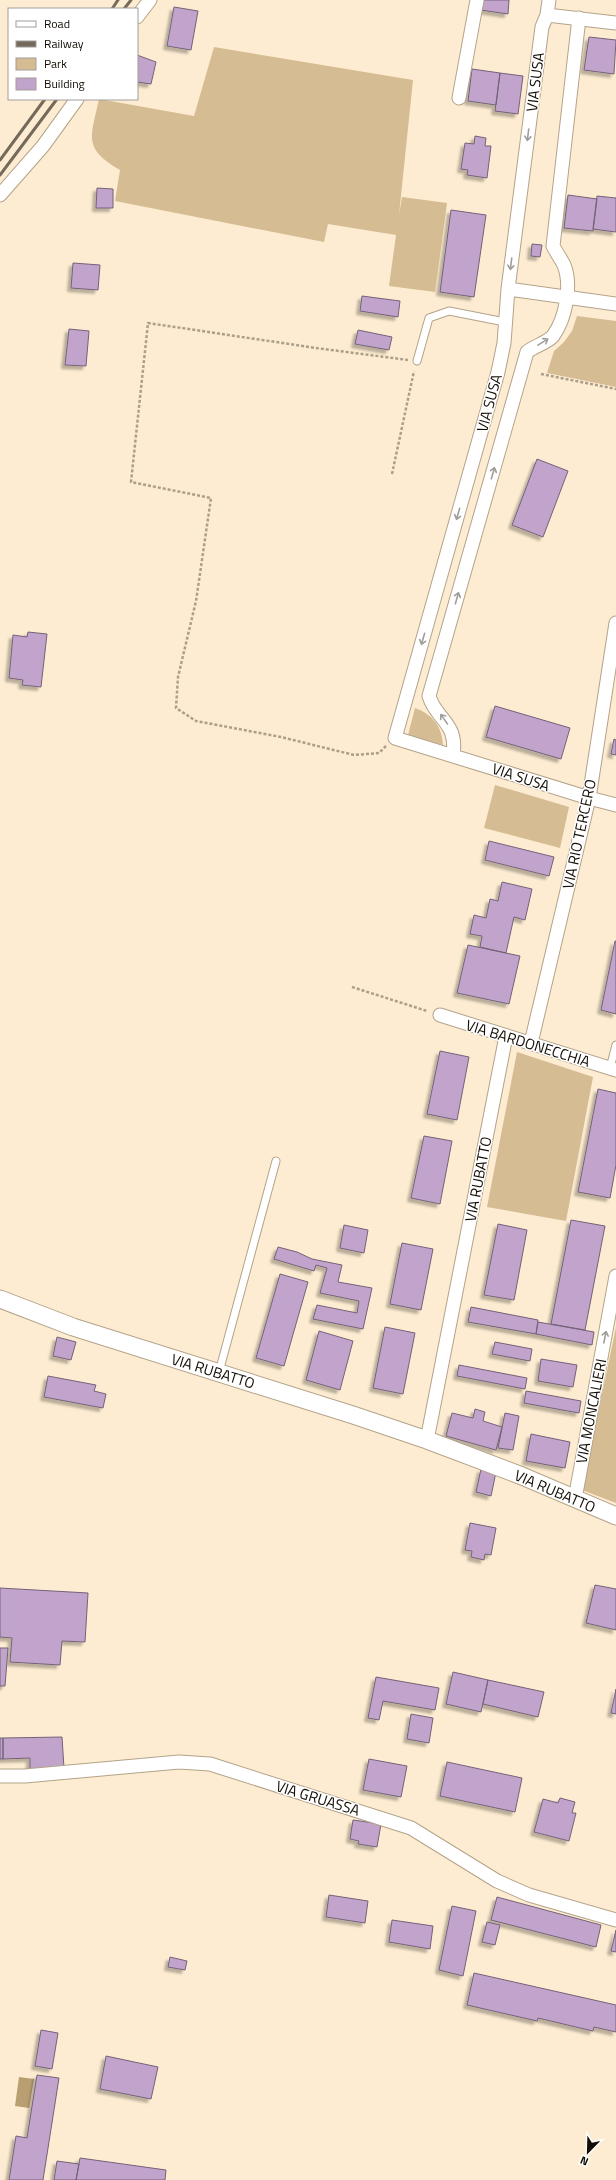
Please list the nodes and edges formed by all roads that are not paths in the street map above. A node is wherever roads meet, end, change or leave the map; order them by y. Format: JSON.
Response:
{"nodes":[{"id":1,"x":150,"y":0,"type":"edge"},
{"id":2,"x":477,"y":0,"type":"edge"},
{"id":3,"x":549,"y":0,"type":"edge"},
{"id":4,"x":547,"y":14,"type":"junction"},
{"id":5,"x":138,"y":16,"type":"edge"},
{"id":6,"x":579,"y":18,"type":"junction"},
{"id":7,"x":616,"y":23,"type":"edge"},
{"id":8,"x":459,"y":98,"type":"dead end"},
{"id":9,"x":76,"y":100,"type":"edge"},
{"id":10,"x":0,"y":195,"type":"edge"},
{"id":11,"x":508,"y":289,"type":"junction"},
{"id":12,"x":566,"y":297,"type":"junction"},
{"id":13,"x":616,"y":304,"type":"edge"},
{"id":14,"x":505,"y":322,"type":"junction"},
{"id":15,"x":417,"y":361,"type":"road end"},
{"id":16,"x":616,"y":623,"type":"edge"},
{"id":17,"x":453,"y":755,"type":"junction"},
{"id":18,"x":589,"y":798,"type":"junction"},
{"id":19,"x":616,"y":805,"type":"edge"},
{"id":20,"x":440,"y":1016,"type":"road end"},
{"id":21,"x":506,"y":1036,"type":"junction"},
{"id":22,"x":531,"y":1043,"type":"junction"},
{"id":23,"x":616,"y":1046,"type":"edge"},
{"id":24,"x":613,"y":1069,"type":"edge"},
{"id":25,"x":276,"y":1161,"type":"dead end"},
{"id":26,"x":616,"y":1276,"type":"edge"},
{"id":27,"x":0,"y":1299,"type":"edge"},
{"id":28,"x":218,"y":1372,"type":"junction"},
{"id":29,"x":427,"y":1440,"type":"junction"},
{"id":30,"x":575,"y":1499,"type":"junction"},
{"id":31,"x":616,"y":1516,"type":"edge"},
{"id":32,"x":0,"y":1776,"type":"edge"},
{"id":33,"x":616,"y":1920,"type":"edge"}],
"edges":[{"from":1,"to":5,"type":"street"},
{"from":2,"to":8,"type":"street"},
{"from":3,"to":4,"type":"street","name":"VIA SUSA"},
{"from":4,"to":6,"type":"street"},
{"from":4,"to":11,"type":"street","name":"VIA SUSA","one_way":true},
{"from":6,"to":7,"type":"street"},
{"from":6,"to":12,"type":"street","name":"VIA SUSA"},
{"from":9,"to":10,"type":"street"},
{"from":11,"to":12,"type":"street"},
{"from":11,"to":14,"type":"street","name":"VIA SUSA"},
{"from":12,"to":13,"type":"street"},
{"from":17,"to":12,"type":"street","name":"VIA SUSA","one_way":true},
{"from":14,"to":15,"type":"lane"},
{"from":14,"to":17,"type":"street","name":"VIA SUSA","one_way":true},
{"from":16,"to":18,"type":"street","name":"VIA RIO TERCERO"},
{"from":17,"to":18,"type":"street","name":"VIA SUSA"},
{"from":18,"to":19,"type":"street","name":"VIA SUSA"},
{"from":18,"to":22,"type":"street","name":"VIA RIO TERCERO"},
{"from":20,"to":21,"type":"street","name":"VIA BARDONECCHIA"},
{"from":21,"to":22,"type":"street","name":"VIA BARDONECCHIA"},
{"from":21,"to":29,"type":"street","name":"VIA RUBATTO"},
{"from":22,"to":24,"type":"street","name":"VIA BARDONECCHIA"},
{"from":23,"to":24,"type":"lane"},
{"from":25,"to":28,"type":"lane"},
{"from":30,"to":26,"type":"street","name":"VIA MONCALIERI","one_way":true},
{"from":27,"to":28,"type":"street","name":"VIA RUBATTO"},
{"from":28,"to":29,"type":"street","name":"VIA RUBATTO"},
{"from":29,"to":30,"type":"street","name":"VIA RUBATTO"},
{"from":30,"to":31,"type":"street","name":"VIA RUBATTO"},
{"from":32,"to":33,"type":"street","name":"VIA GRUASSA"}]}
